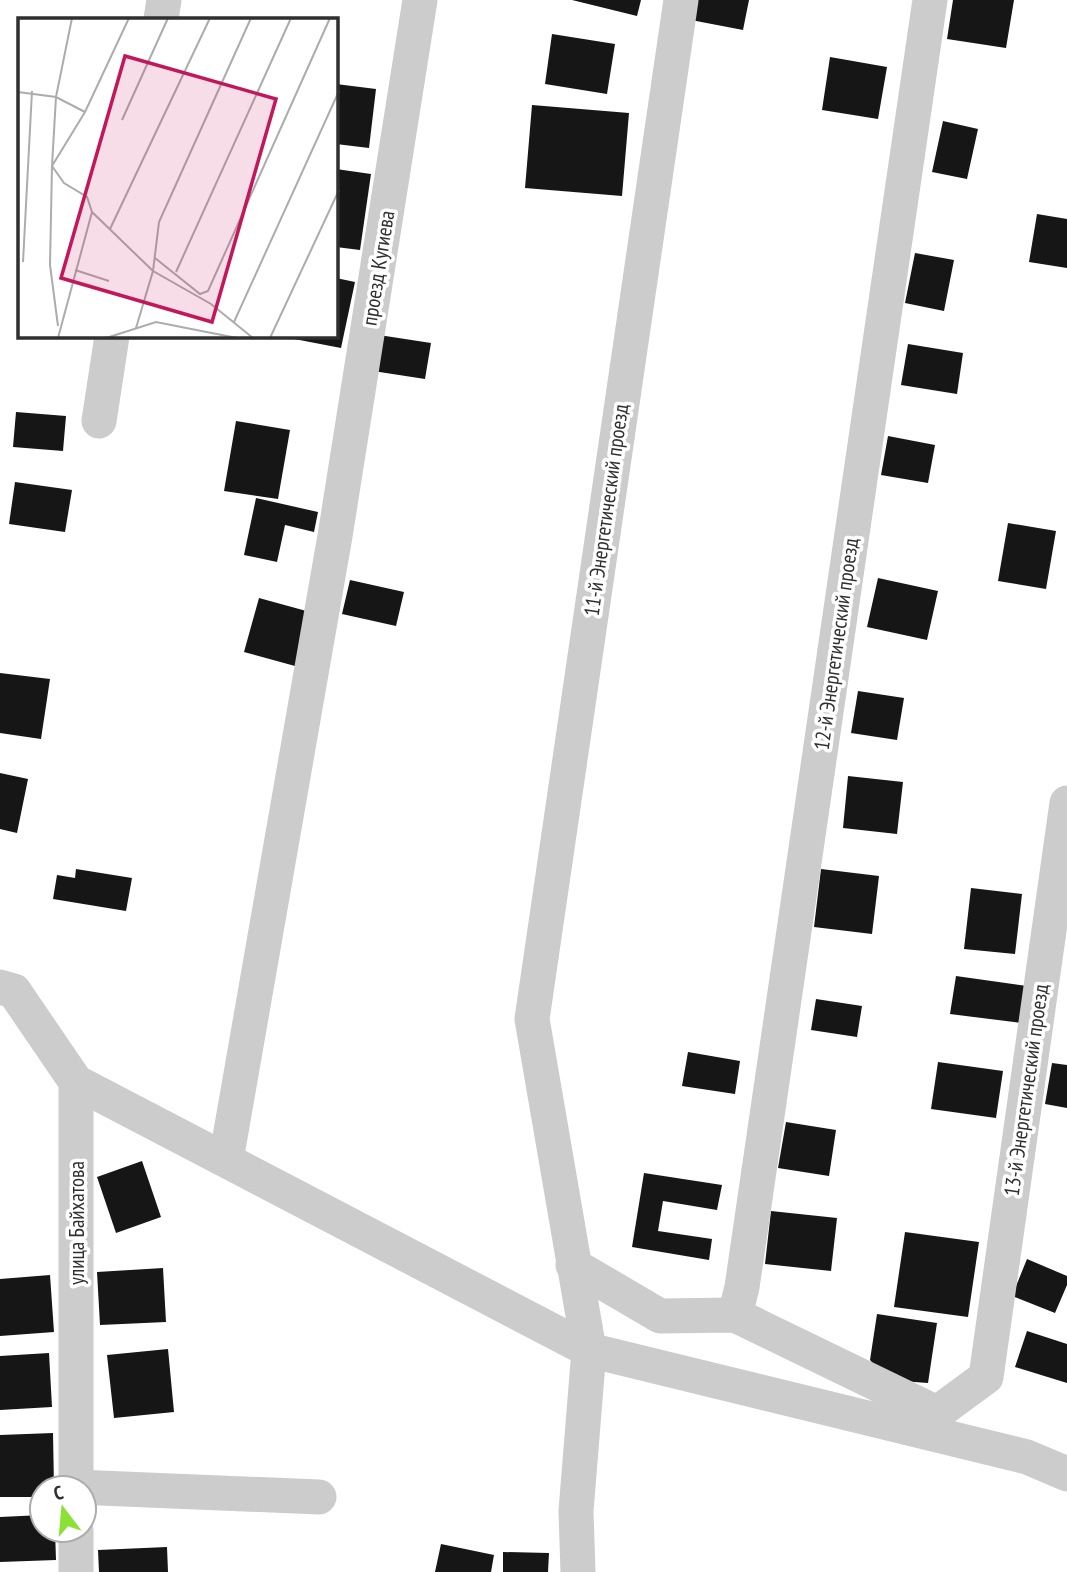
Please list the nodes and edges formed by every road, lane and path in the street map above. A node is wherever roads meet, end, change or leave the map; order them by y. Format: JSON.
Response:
{"nodes":[{"id":1,"x":164,"y":0,"type":"edge"},
{"id":2,"x":421,"y":0,"type":"edge"},
{"id":3,"x":681,"y":0,"type":"edge"},
{"id":4,"x":930,"y":0,"type":"edge"},
{"id":5,"x":161,"y":18,"type":"edge"},
{"id":6,"x":113,"y":338,"type":"edge"},
{"id":7,"x":99,"y":421,"type":"dead end"},
{"id":8,"x":1067,"y":803,"type":"edge"},
{"id":9,"x":0,"y":988,"type":"edge"},
{"id":10,"x":76,"y":1082,"type":"junction"},
{"id":11,"x":226,"y":1160,"type":"junction"},
{"id":12,"x":573,"y":1265,"type":"junction"},
{"id":13,"x":738,"y":1301,"type":"junction"},
{"id":14,"x":589,"y":1350,"type":"junction"},
{"id":15,"x":937,"y":1413,"type":"junction"},
{"id":16,"x":1027,"y":1457,"type":"junction"},
{"id":17,"x":76,"y":1474,"type":"edge"},
{"id":18,"x":1067,"y":1474,"type":"edge"},
{"id":19,"x":98,"y":1489,"type":"edge"},
{"id":20,"x":319,"y":1497,"type":"dead end"},
{"id":21,"x":76,"y":1544,"type":"edge"},
{"id":22,"x":76,"y":1572,"type":"edge"},
{"id":23,"x":578,"y":1572,"type":"edge"}],
"edges":[{"from":1,"to":5,"type":"street"},
{"from":2,"to":11,"type":"street","name":"проезд Кугиева"},
{"from":3,"to":12,"type":"street","name":"11-й Энергетический проезд"},
{"from":4,"to":13,"type":"street","name":"12-й Энергетический проезд"},
{"from":6,"to":7,"type":"street"},
{"from":8,"to":15,"type":"street","name":"13-й Энергетический проезд"},
{"from":9,"to":10,"type":"street"},
{"from":10,"to":11,"type":"street"},
{"from":10,"to":17,"type":"street","name":"улица Байхатова"},
{"from":11,"to":14,"type":"street"},
{"from":12,"to":13,"type":"street"},
{"from":12,"to":14,"type":"street","name":"11-й Энергетический проезд"},
{"from":13,"to":15,"type":"street"},
{"from":14,"to":16,"type":"street"},
{"from":14,"to":23,"type":"street","name":"11-й Энергетический проезд"},
{"from":15,"to":16,"type":"street"},
{"from":16,"to":18,"type":"street"},
{"from":19,"to":20,"type":"street"},
{"from":21,"to":22,"type":"street"}]}
